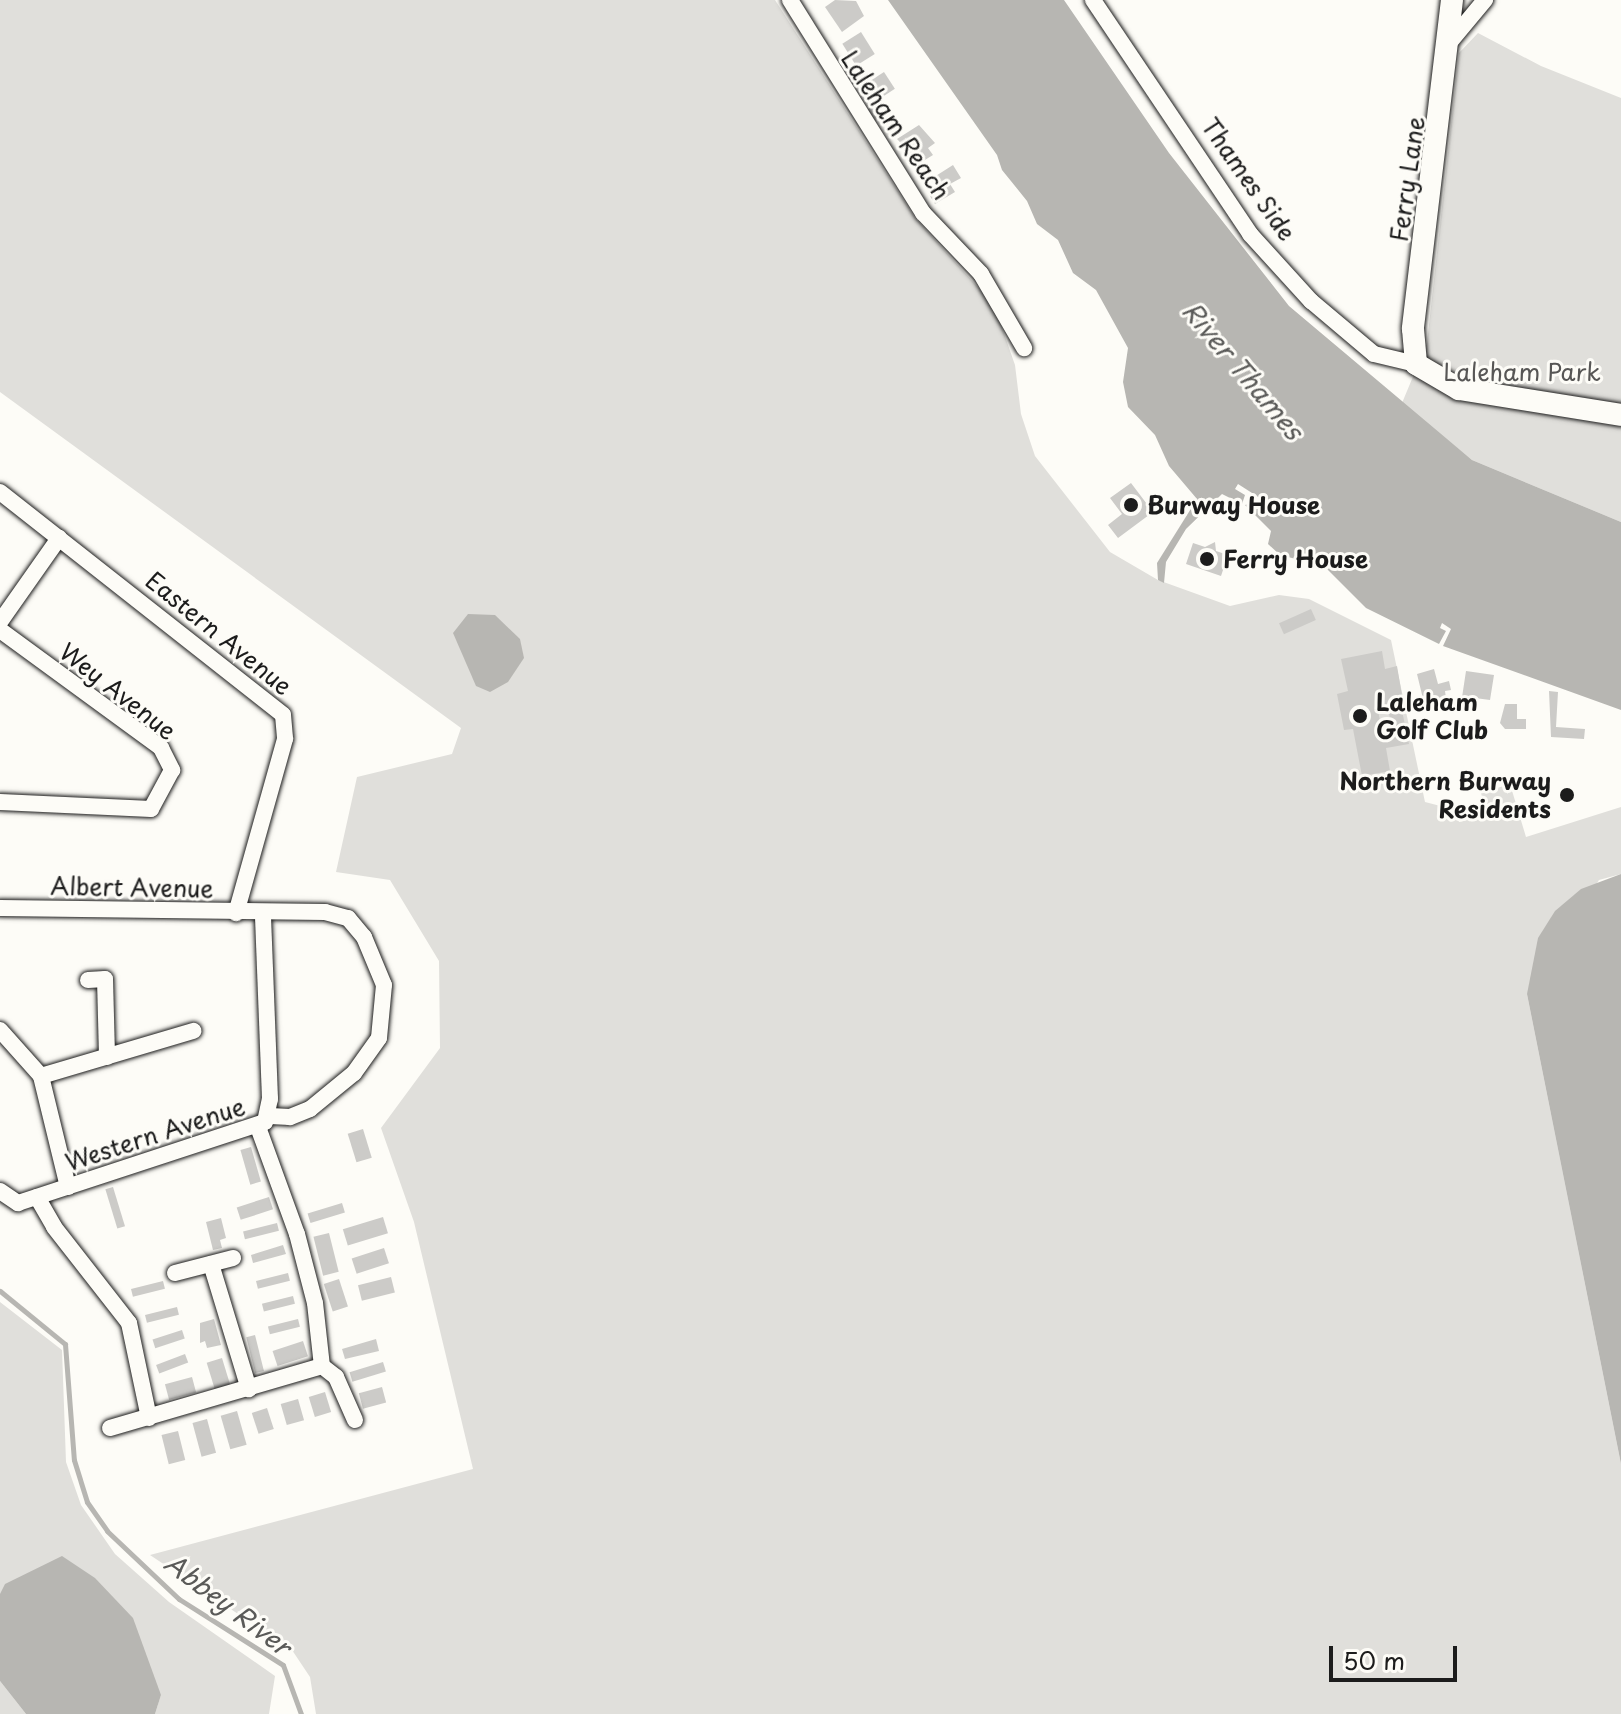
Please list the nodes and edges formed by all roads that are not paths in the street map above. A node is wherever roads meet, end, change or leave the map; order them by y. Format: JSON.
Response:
{"nodes":[{"id":1,"x":790,"y":0,"type":"edge"},
{"id":2,"x":1093,"y":0,"type":"edge"},
{"id":3,"x":1452,"y":0,"type":"edge"},
{"id":4,"x":1485,"y":0,"type":"edge"},
{"id":5,"x":1450,"y":42,"type":"junction"},
{"id":6,"x":1024,"y":348,"type":"dead end"},
{"id":7,"x":1416,"y":364,"type":"junction"},
{"id":8,"x":1621,"y":415,"type":"edge"},
{"id":9,"x":0,"y":492,"type":"edge"},
{"id":10,"x":59,"y":538,"type":"junction"},
{"id":11,"x":0,"y":622,"type":"edge"},
{"id":12,"x":0,"y":630,"type":"edge"},
{"id":13,"x":0,"y":802,"type":"edge"},
{"id":14,"x":0,"y":908,"type":"edge"},
{"id":15,"x":236,"y":913,"type":"junction"},
{"id":16,"x":263,"y":914,"type":"junction"},
{"id":17,"x":88,"y":980,"type":"dead end"},
{"id":18,"x":0,"y":1030,"type":"edge"},
{"id":19,"x":193,"y":1031,"type":"dead end"},
{"id":20,"x":107,"y":1057,"type":"junction"},
{"id":21,"x":41,"y":1076,"type":"junction"},
{"id":22,"x":264,"y":1122,"type":"junction"},
{"id":23,"x":68,"y":1187,"type":"junction"},
{"id":24,"x":0,"y":1191,"type":"edge"},
{"id":25,"x":37,"y":1197,"type":"junction"},
{"id":26,"x":233,"y":1258,"type":"dead end"},
{"id":27,"x":211,"y":1264,"type":"junction"},
{"id":28,"x":175,"y":1273,"type":"dead end"},
{"id":29,"x":322,"y":1366,"type":"junction"},
{"id":30,"x":249,"y":1389,"type":"junction"},
{"id":31,"x":149,"y":1418,"type":"junction"},
{"id":32,"x":355,"y":1420,"type":"dead end"},
{"id":33,"x":110,"y":1428,"type":"dead end"}],
"edges":[{"from":1,"to":6,"type":"street","name":"Laleham Reach"},
{"from":2,"to":7,"type":"street","name":"Thames Side"},
{"from":3,"to":5,"type":"street","name":"Ferry Lane"},
{"from":4,"to":5,"type":"street"},
{"from":5,"to":7,"type":"street","name":"Ferry Lane"},
{"from":7,"to":8,"type":"street","name":"Thames Side"},
{"from":9,"to":10,"type":"street","name":"Eastern Avenue"},
{"from":10,"to":11,"type":"street"},
{"from":10,"to":15,"type":"street","name":"Eastern Avenue"},
{"from":12,"to":13,"type":"street","name":"Wey Avenue"},
{"from":14,"to":15,"type":"street","name":"Albert Avenue"},
{"from":15,"to":16,"type":"street","name":"Albert Avenue"},
{"from":16,"to":22,"type":"street","name":"Western Avenue"},
{"from":16,"to":22,"type":"street","name":"Albert Avenue"},
{"from":17,"to":20,"type":"street"},
{"from":18,"to":21,"type":"street"},
{"from":19,"to":20,"type":"street"},
{"from":20,"to":21,"type":"street"},
{"from":21,"to":23,"type":"street"},
{"from":22,"to":23,"type":"street","name":"Western Avenue"},
{"from":22,"to":29,"type":"street"},
{"from":23,"to":25,"type":"street","name":"Western Avenue"},
{"from":24,"to":25,"type":"street","name":"Western Avenue"},
{"from":25,"to":31,"type":"street"},
{"from":26,"to":27,"type":"street"},
{"from":27,"to":28,"type":"street"},
{"from":27,"to":30,"type":"street"},
{"from":29,"to":30,"type":"street"},
{"from":29,"to":32,"type":"street"},
{"from":30,"to":31,"type":"street"},
{"from":31,"to":33,"type":"street"}]}
